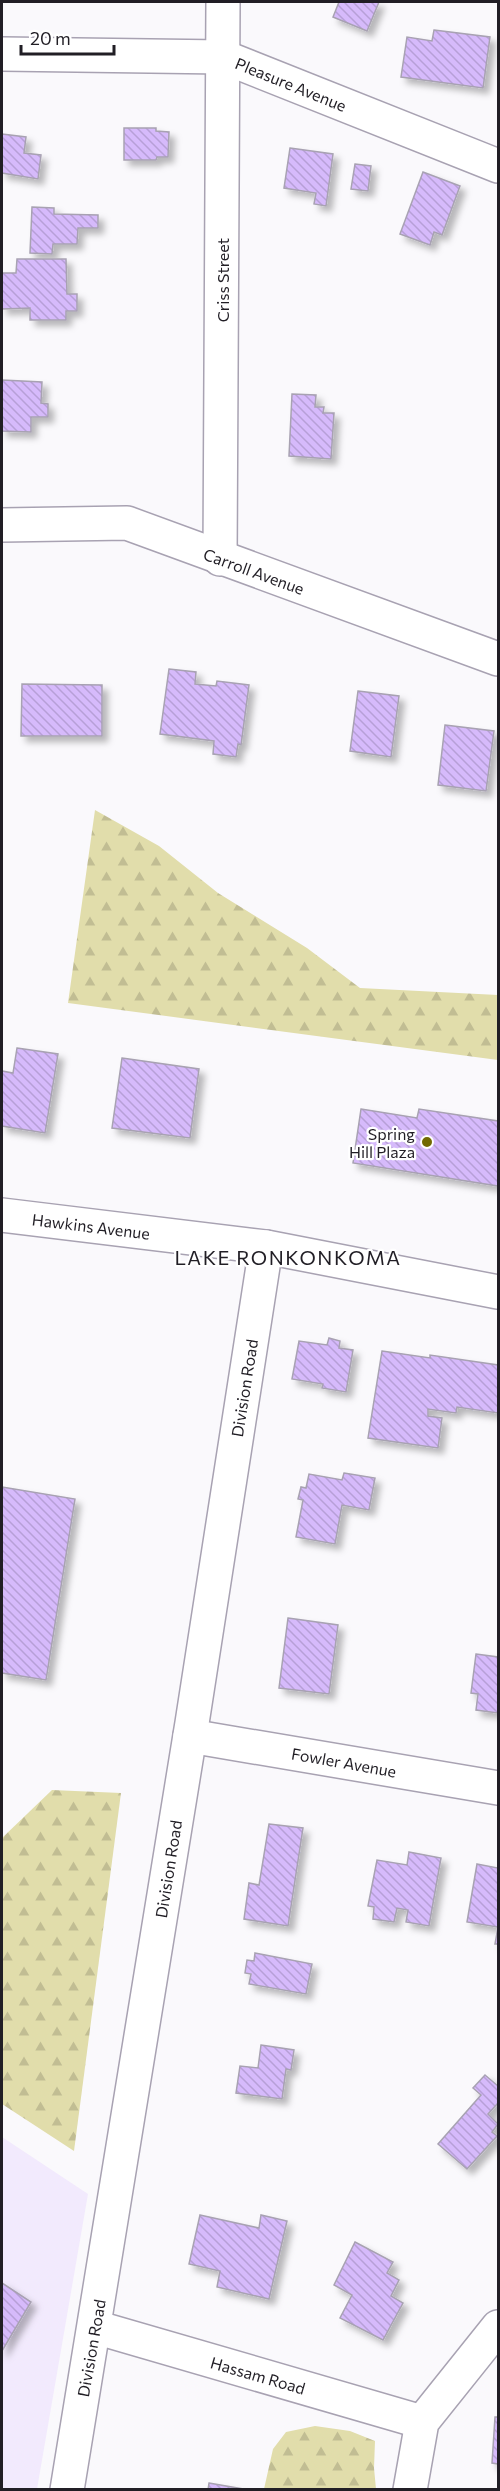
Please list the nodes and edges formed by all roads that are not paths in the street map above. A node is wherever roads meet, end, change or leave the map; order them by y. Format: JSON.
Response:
{"nodes":[{"id":1,"x":223,"y":2,"type":"edge"},
{"id":2,"x":2,"y":54,"type":"edge"},
{"id":3,"x":224,"y":57,"type":"junction"},
{"id":4,"x":498,"y":166,"type":"edge"},
{"id":5,"x":2,"y":525,"type":"edge"},
{"id":6,"x":220,"y":559,"type":"junction"},
{"id":7,"x":498,"y":659,"type":"edge"},
{"id":8,"x":2,"y":1215,"type":"edge"},
{"id":9,"x":266,"y":1247,"type":"junction"},
{"id":10,"x":498,"y":1292,"type":"edge"},
{"id":11,"x":190,"y":1736,"type":"junction"},
{"id":12,"x":498,"y":1788,"type":"edge"},
{"id":13,"x":95,"y":2327,"type":"junction"},
{"id":14,"x":498,"y":2327,"type":"edge"},
{"id":15,"x":422,"y":2422,"type":"junction"},
{"id":16,"x":67,"y":2490,"type":"edge"},
{"id":17,"x":410,"y":2490,"type":"edge"}],
"edges":[{"from":1,"to":3,"type":"street","name":"Criss Street"},
{"from":2,"to":3,"type":"street","name":"Pleasure Avenue"},
{"from":3,"to":4,"type":"street","name":"Pleasure Avenue"},
{"from":3,"to":6,"type":"street","name":"Criss Street"},
{"from":5,"to":6,"type":"street","name":"Carroll Avenue"},
{"from":6,"to":7,"type":"street","name":"Carroll Avenue"},
{"from":8,"to":9,"type":"street","name":"Hawkins Avenue"},
{"from":9,"to":10,"type":"street","name":"Hawkins Avenue"},
{"from":9,"to":11,"type":"street","name":"Division Road"},
{"from":11,"to":12,"type":"street","name":"Fowler Avenue"},
{"from":11,"to":13,"type":"street","name":"Division Road"},
{"from":13,"to":15,"type":"street","name":"Hassam Road"},
{"from":13,"to":16,"type":"street","name":"Division Road"},
{"from":14,"to":15,"type":"street"},
{"from":15,"to":17,"type":"street"}]}
